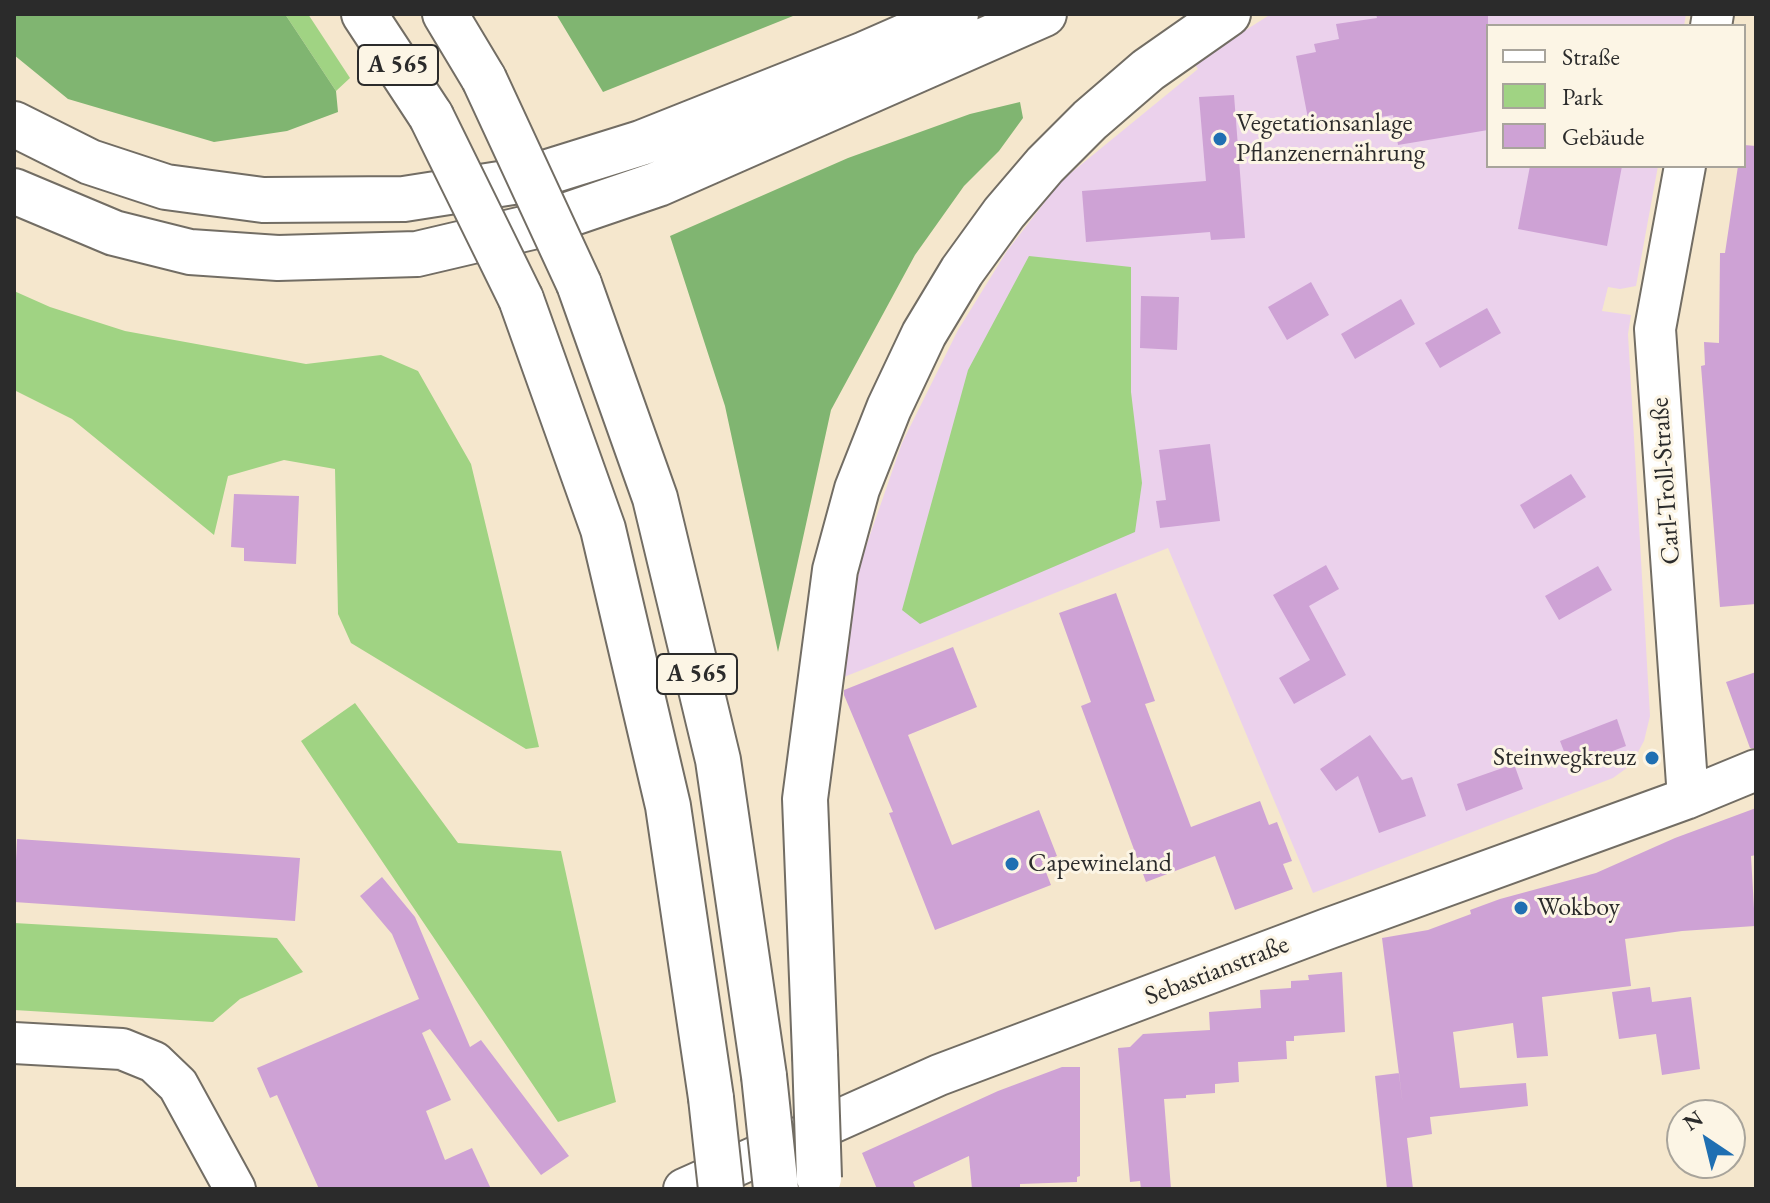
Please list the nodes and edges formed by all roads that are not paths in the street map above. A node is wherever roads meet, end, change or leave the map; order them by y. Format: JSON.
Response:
{"nodes":[{"id":1,"x":364,"y":14,"type":"edge"},
{"id":2,"x":445,"y":14,"type":"edge"},
{"id":3,"x":956,"y":14,"type":"edge"},
{"id":4,"x":1044,"y":14,"type":"edge"},
{"id":5,"x":1228,"y":14,"type":"edge"},
{"id":6,"x":14,"y":124,"type":"edge"},
{"id":7,"x":1685,"y":168,"type":"edge"},
{"id":8,"x":14,"y":191,"type":"edge"},
{"id":9,"x":1756,"y":770,"type":"edge"},
{"id":10,"x":1688,"y":798,"type":"junction"},
{"id":11,"x":14,"y":1043,"type":"edge"},
{"id":12,"x":820,"y":1184,"type":"edge"},
{"id":13,"x":235,"y":1189,"type":"edge"},
{"id":14,"x":684,"y":1189,"type":"edge"},
{"id":15,"x":721,"y":1189,"type":"edge"},
{"id":16,"x":776,"y":1189,"type":"edge"}],
"edges":[{"from":1,"to":15,"type":"highway","number":"A 565","bridge":true},
{"from":2,"to":16,"type":"highway","number":"A 565","bridge":true},
{"from":3,"to":6,"type":"highway"},
{"from":4,"to":8,"type":"highway"},
{"from":5,"to":12,"type":"highway","bridge":true},
{"from":7,"to":10,"type":"street","name":"Carl-Troll-Straße"},
{"from":9,"to":10,"type":"street","name":"Sebastianstraße"},
{"from":10,"to":14,"type":"street","name":"Sebastianstraße"},
{"from":11,"to":13,"type":"street"}]}
